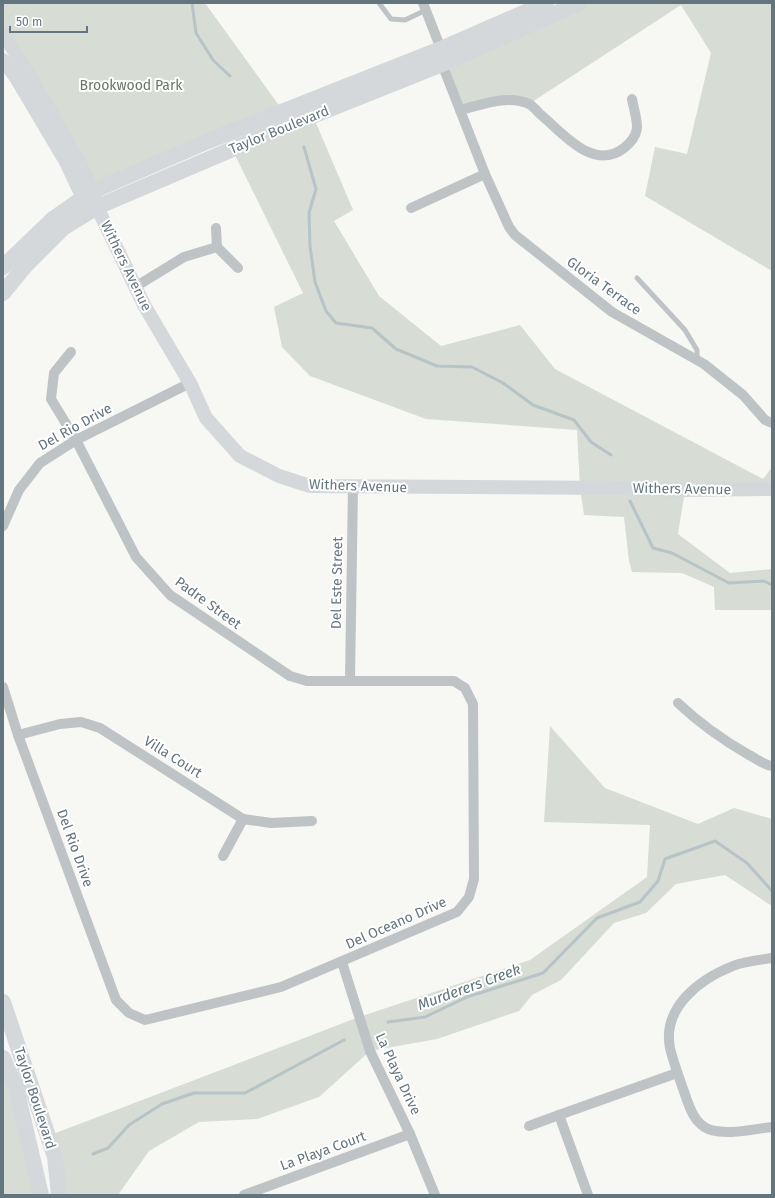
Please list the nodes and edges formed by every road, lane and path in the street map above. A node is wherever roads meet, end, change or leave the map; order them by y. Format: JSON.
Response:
{"nodes":[{"id":1,"x":379,"y":3,"type":"edge"},
{"id":2,"x":546,"y":3,"type":"edge"},
{"id":3,"x":579,"y":3,"type":"edge"},
{"id":4,"x":424,"y":6,"type":"edge"},
{"id":5,"x":3,"y":34,"type":"edge"},
{"id":6,"x":441,"y":56,"type":"junction"},
{"id":7,"x":3,"y":60,"type":"edge"},
{"id":8,"x":632,"y":99,"type":"dead end"},
{"id":9,"x":460,"y":110,"type":"junction"},
{"id":10,"x":485,"y":174,"type":"junction"},
{"id":11,"x":91,"y":199,"type":"junction"},
{"id":12,"x":411,"y":208,"type":"dead end"},
{"id":13,"x":216,"y":228,"type":"dead end"},
{"id":14,"x":217,"y":247,"type":"junction"},
{"id":15,"x":3,"y":267,"type":"edge"},
{"id":16,"x":238,"y":268,"type":"dead end"},
{"id":17,"x":637,"y":278,"type":"dead end"},
{"id":18,"x":135,"y":287,"type":"junction"},
{"id":19,"x":3,"y":293,"type":"edge"},
{"id":20,"x":71,"y":352,"type":"dead end"},
{"id":21,"x":697,"y":361,"type":"junction"},
{"id":22,"x":190,"y":383,"type":"junction"},
{"id":23,"x":772,"y":423,"type":"edge"},
{"id":24,"x":76,"y":440,"type":"junction"},
{"id":25,"x":352,"y":487,"type":"junction"},
{"id":26,"x":772,"y":489,"type":"edge"},
{"id":27,"x":3,"y":526,"type":"edge"},
{"id":28,"x":350,"y":680,"type":"junction"},
{"id":29,"x":3,"y":687,"type":"edge"},
{"id":30,"x":678,"y":703,"type":"dead end"},
{"id":31,"x":18,"y":735,"type":"junction"},
{"id":32,"x":772,"y":766,"type":"edge"},
{"id":33,"x":243,"y":819,"type":"junction"},
{"id":34,"x":312,"y":821,"type":"dead end"},
{"id":35,"x":223,"y":856,"type":"dead end"},
{"id":36,"x":772,"y":958,"type":"edge"},
{"id":37,"x":342,"y":962,"type":"junction"},
{"id":38,"x":3,"y":1002,"type":"edge"},
{"id":39,"x":129,"y":1013,"type":"joint"},
{"id":40,"x":3,"y":1058,"type":"edge"},
{"id":41,"x":678,"y":1073,"type":"junction"},
{"id":42,"x":559,"y":1115,"type":"junction"},
{"id":43,"x":529,"y":1126,"type":"dead end"},
{"id":44,"x":772,"y":1127,"type":"edge"},
{"id":45,"x":410,"y":1134,"type":"junction"},
{"id":46,"x":41,"y":1195,"type":"edge"},
{"id":47,"x":60,"y":1195,"type":"edge"},
{"id":48,"x":244,"y":1195,"type":"edge"},
{"id":49,"x":435,"y":1195,"type":"edge"},
{"id":50,"x":588,"y":1195,"type":"edge"}],
"edges":[{"from":1,"to":4,"type":"lane"},
{"from":2,"to":6,"type":"main road","name":"Taylor Boulevard"},
{"from":3,"to":6,"type":"main road","name":"Taylor Boulevard"},
{"from":4,"to":6,"type":"street","name":"Gloria Terrace"},
{"from":5,"to":11,"type":"street","name":"Withers Avenue"},
{"from":6,"to":9,"type":"street","name":"Gloria Terrace"},
{"from":6,"to":11,"type":"main road","name":"Taylor Boulevard"},
{"from":7,"to":11,"type":"street","name":"Withers Avenue"},
{"from":8,"to":9,"type":"street"},
{"from":9,"to":10,"type":"street","name":"Gloria Terrace"},
{"from":10,"to":12,"type":"street"},
{"from":10,"to":21,"type":"street","name":"Gloria Terrace"},
{"from":11,"to":15,"type":"main road","name":"Taylor Boulevard"},
{"from":11,"to":18,"type":"street","name":"Withers Avenue"},
{"from":11,"to":19,"type":"main road","name":"Taylor Boulevard"},
{"from":13,"to":14,"type":"street"},
{"from":14,"to":16,"type":"street"},
{"from":14,"to":18,"type":"street"},
{"from":17,"to":21,"type":"lane"},
{"from":18,"to":22,"type":"street","name":"Withers Avenue"},
{"from":20,"to":24,"type":"street","name":"Padre Street"},
{"from":21,"to":23,"type":"street","name":"Gloria Terrace"},
{"from":22,"to":24,"type":"street","name":"Del Rio Drive"},
{"from":22,"to":25,"type":"street","name":"Withers Avenue"},
{"from":24,"to":27,"type":"street","name":"Del Rio Drive"},
{"from":24,"to":28,"type":"street","name":"Padre Street"},
{"from":25,"to":26,"type":"street","name":"Withers Avenue"},
{"from":25,"to":28,"type":"street","name":"Del Este Street"},
{"from":28,"to":37,"type":"street","name":"Del Oceano Drive"},
{"from":29,"to":31,"type":"street","name":"Del Rio Drive"},
{"from":30,"to":32,"type":"street"},
{"from":31,"to":33,"type":"street","name":"Villa Court"},
{"from":31,"to":39,"type":"street","name":"Del Rio Drive"},
{"from":33,"to":34,"type":"street","name":"Villa Court"},
{"from":33,"to":35,"type":"street"},
{"from":36,"to":41,"type":"street"},
{"from":37,"to":39,"type":"street","name":"Del Oceano Drive"},
{"from":37,"to":45,"type":"street","name":"La Playa Drive"},
{"from":38,"to":47,"type":"main road","name":"Taylor Boulevard"},
{"from":40,"to":46,"type":"main road","name":"Taylor Boulevard"},
{"from":41,"to":42,"type":"street"},
{"from":41,"to":44,"type":"street"},
{"from":42,"to":43,"type":"street"},
{"from":42,"to":50,"type":"street"},
{"from":45,"to":48,"type":"street","name":"La Playa Court"},
{"from":45,"to":49,"type":"street","name":"La Playa Drive"}]}
